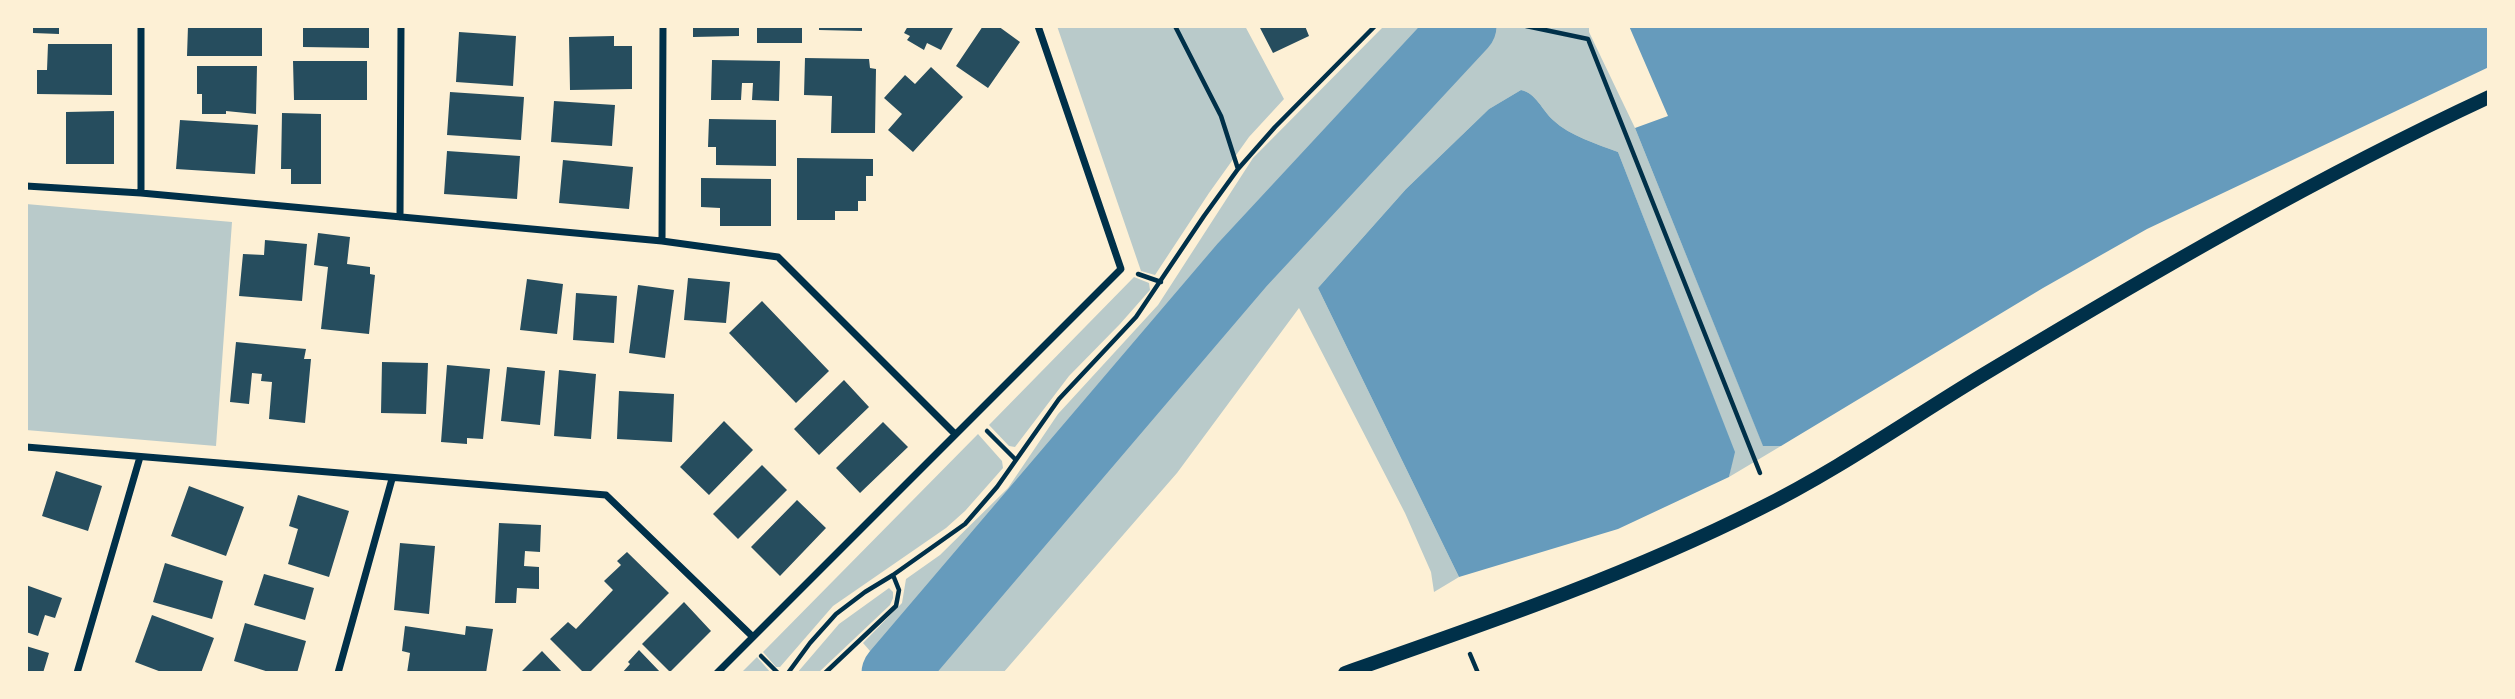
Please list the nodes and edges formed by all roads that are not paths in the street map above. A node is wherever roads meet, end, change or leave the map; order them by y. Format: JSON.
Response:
{"nodes":[{"id":1,"x":141,"y":26,"type":"edge"},
{"id":2,"x":401,"y":26,"type":"edge"},
{"id":3,"x":663,"y":26,"type":"edge"},
{"id":4,"x":1038,"y":26,"type":"edge"},
{"id":5,"x":2489,"y":97,"type":"edge"},
{"id":6,"x":26,"y":186,"type":"edge"},
{"id":7,"x":141,"y":193,"type":"junction"},
{"id":8,"x":400,"y":217,"type":"junction"},
{"id":9,"x":662,"y":242,"type":"junction"},
{"id":10,"x":955,"y":434,"type":"junction"},
{"id":11,"x":26,"y":447,"type":"edge"},
{"id":12,"x":140,"y":457,"type":"junction"},
{"id":13,"x":393,"y":479,"type":"junction"},
{"id":14,"x":753,"y":637,"type":"junction"},
{"id":15,"x":77,"y":673,"type":"edge"},
{"id":16,"x":338,"y":673,"type":"edge"},
{"id":17,"x":717,"y":673,"type":"edge"},
{"id":18,"x":1345,"y":673,"type":"edge"}],
"edges":[{"from":1,"to":7,"type":"street"},
{"from":2,"to":8,"type":"street"},
{"from":3,"to":9,"type":"street"},
{"from":4,"to":10,"type":"street"},
{"from":5,"to":18,"type":"main road"},
{"from":6,"to":7,"type":"street"},
{"from":7,"to":8,"type":"street"},
{"from":8,"to":9,"type":"street"},
{"from":9,"to":10,"type":"street"},
{"from":10,"to":14,"type":"street"},
{"from":11,"to":12,"type":"street"},
{"from":12,"to":13,"type":"street"},
{"from":12,"to":15,"type":"street"},
{"from":13,"to":14,"type":"street"},
{"from":13,"to":16,"type":"street"},
{"from":14,"to":17,"type":"street"}]}
